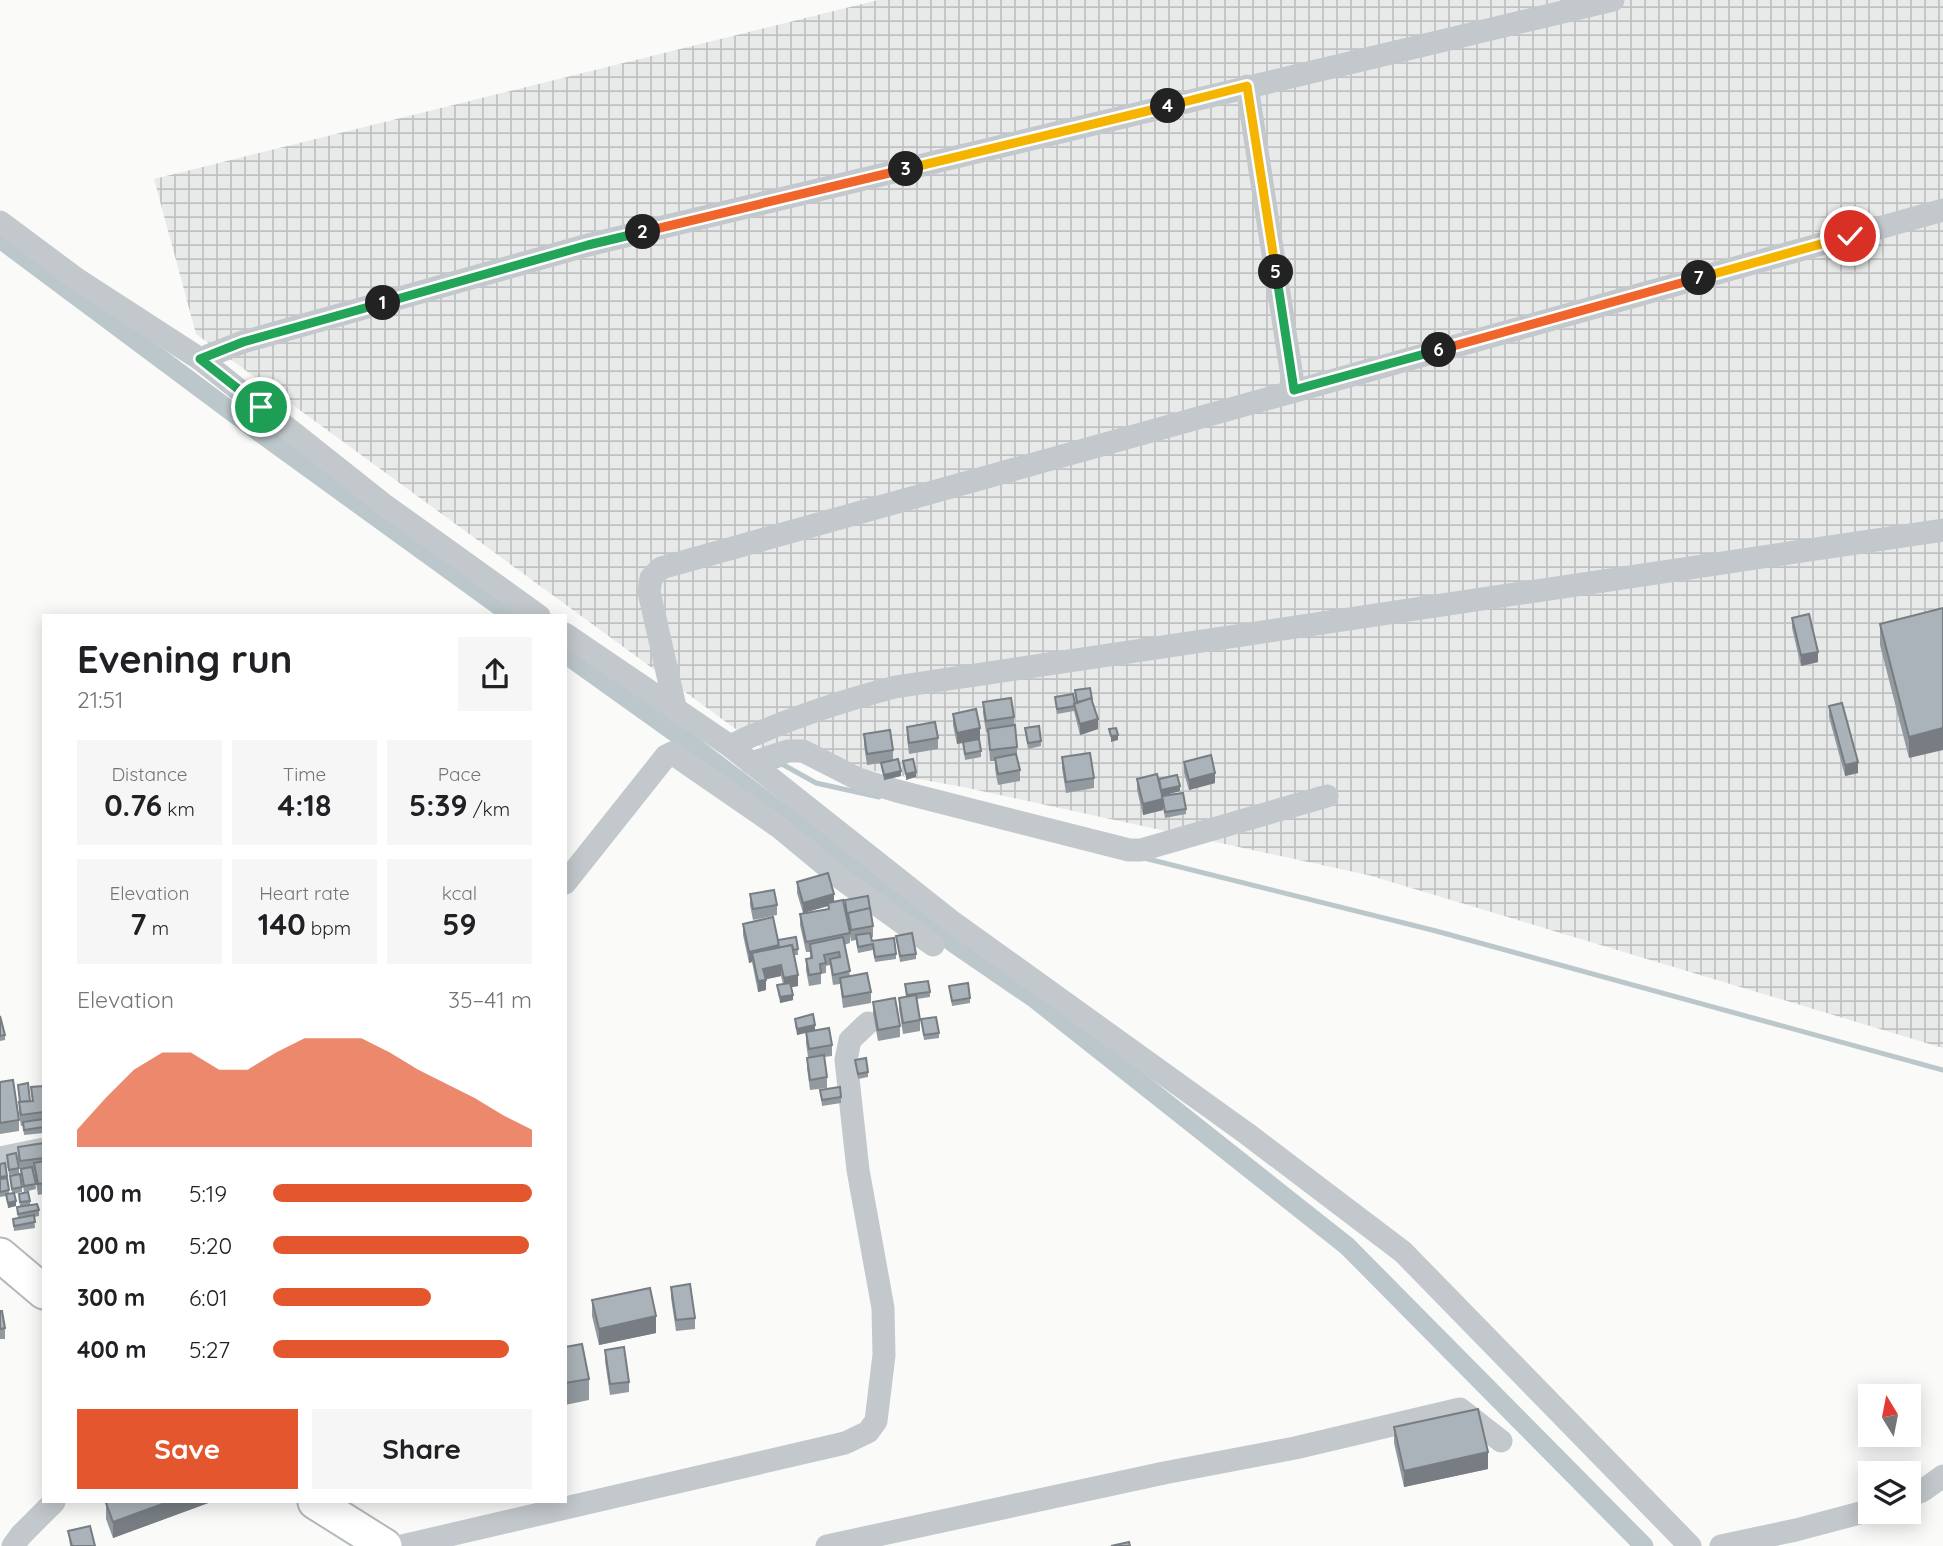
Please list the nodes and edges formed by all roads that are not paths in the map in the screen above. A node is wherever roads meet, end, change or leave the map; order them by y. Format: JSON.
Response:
{"nodes":[{"id":1,"x":1613,"y":0,"type":"edge"},
{"id":2,"x":1247,"y":86,"type":"junction"},
{"id":3,"x":1943,"y":210,"type":"edge"},
{"id":4,"x":0,"y":222,"type":"edge"},
{"id":5,"x":200,"y":359,"type":"junction"},
{"id":6,"x":1294,"y":390,"type":"junction"},
{"id":7,"x":1943,"y":530,"type":"edge"},
{"id":8,"x":536,"y":614,"type":"edge"},
{"id":9,"x":567,"y":635,"type":"edge"},
{"id":10,"x":676,"y":711,"type":"junction"},
{"id":11,"x":730,"y":746,"type":"junction"},
{"id":12,"x":751,"y":763,"type":"junction"},
{"id":13,"x":1327,"y":796,"type":"dead end"},
{"id":14,"x":799,"y":802,"type":"junction"},
{"id":15,"x":779,"y":827,"type":"junction"},
{"id":16,"x":567,"y":880,"type":"edge"},
{"id":17,"x":933,"y":945,"type":"dead end"},
{"id":18,"x":868,"y":1023,"type":"dead end"},
{"id":19,"x":42,"y":1149,"type":"edge"},
{"id":20,"x":0,"y":1158,"type":"edge"},
{"id":21,"x":0,"y":1255,"type":"edge"},
{"id":22,"x":42,"y":1290,"type":"edge"},
{"id":23,"x":1501,"y":1441,"type":"dead end"},
{"id":24,"x":1943,"y":1476,"type":"edge"},
{"id":25,"x":1921,"y":1491,"type":"edge"},
{"id":26,"x":53,"y":1503,"type":"edge"},
{"id":27,"x":317,"y":1503,"type":"edge"},
{"id":28,"x":1858,"y":1513,"type":"edge"},
{"id":29,"x":13,"y":1546,"type":"edge"},
{"id":30,"x":385,"y":1546,"type":"edge"},
{"id":31,"x":402,"y":1546,"type":"edge"},
{"id":32,"x":827,"y":1546,"type":"edge"},
{"id":33,"x":1690,"y":1546,"type":"edge"},
{"id":34,"x":1721,"y":1546,"type":"edge"}],
"edges":[{"from":1,"to":2,"type":"street"},
{"from":2,"to":5,"type":"street"},
{"from":2,"to":6,"type":"street"},
{"from":3,"to":6,"type":"street"},
{"from":4,"to":5,"type":"street"},
{"from":5,"to":8,"type":"street"},
{"from":6,"to":10,"type":"street"},
{"from":7,"to":11,"type":"street"},
{"from":9,"to":10,"type":"street"},
{"from":10,"to":11,"type":"street"},
{"from":11,"to":12,"type":"street"},
{"from":12,"to":13,"type":"street"},
{"from":12,"to":14,"type":"street"},
{"from":14,"to":15,"type":"street"},
{"from":14,"to":33,"type":"street"},
{"from":15,"to":16,"type":"street"},
{"from":15,"to":17,"type":"street"},
{"from":18,"to":31,"type":"street"},
{"from":19,"to":20,"type":"street"},
{"from":21,"to":22,"type":"highway"},
{"from":23,"to":32,"type":"street"},
{"from":24,"to":25,"type":"street"},
{"from":26,"to":29,"type":"street"},
{"from":27,"to":30,"type":"highway"},
{"from":28,"to":34,"type":"street"}]}
